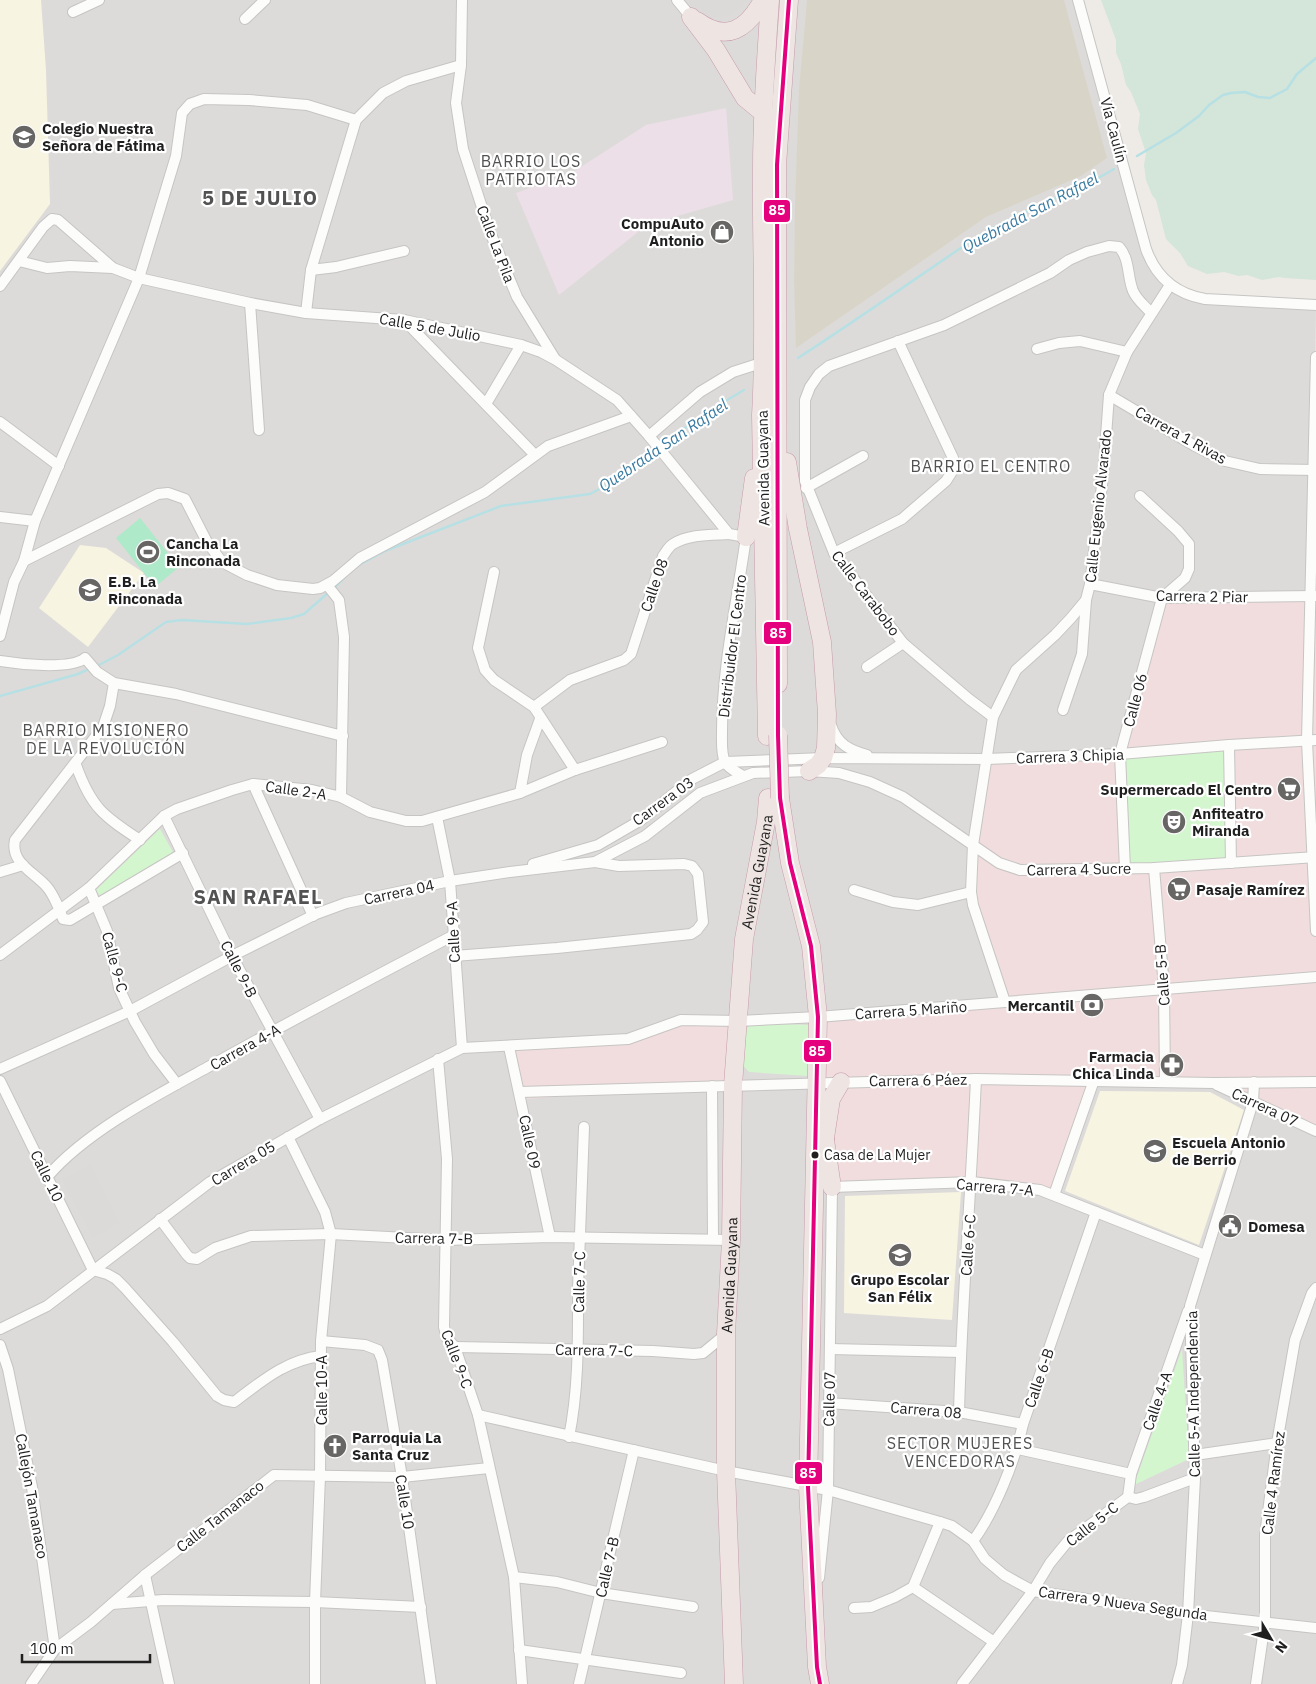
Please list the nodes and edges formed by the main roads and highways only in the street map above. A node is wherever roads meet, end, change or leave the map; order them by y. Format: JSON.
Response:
{"nodes":[{"id":1,"x":763,"y":0,"type":"edge"},
{"id":2,"x":770,"y":0,"type":"edge"},
{"id":3,"x":789,"y":0,"type":"edge"},
{"id":4,"x":762,"y":112,"type":"junction"},
{"id":5,"x":770,"y":415,"type":"junction"},
{"id":6,"x":737,"y":536,"type":"road end"},
{"id":7,"x":809,"y":772,"type":"road end"},
{"id":8,"x":774,"y":798,"type":"junction"},
{"id":9,"x":841,"y":1082,"type":"road end"},
{"id":10,"x":816,"y":1110,"type":"junction"},
{"id":11,"x":825,"y":1138,"type":"junction"},
{"id":12,"x":814,"y":1167,"type":"junction"},
{"id":13,"x":832,"y":1187,"type":"road end"},
{"id":14,"x":734,"y":1684,"type":"edge"},
{"id":15,"x":820,"y":1684,"type":"edge"}],
"edges":[{"from":1,"to":4,"type":"highway"},
{"from":2,"to":4,"type":"highway","name":"Avenida Guayana"},
{"from":3,"to":5,"type":"highway","name":"Avenida Guayana"},
{"from":4,"to":5,"type":"highway","name":"Avenida Guayana"},
{"from":5,"to":6,"type":"highway"},
{"from":5,"to":7,"type":"highway"},
{"from":5,"to":8,"type":"highway","name":"Avenida Guayana","bridge":true},
{"from":8,"to":10,"type":"highway","name":"Avenida Guayana"},
{"from":8,"to":14,"type":"highway","name":"Avenida Guayana"},
{"from":9,"to":11,"type":"highway"},
{"from":10,"to":11,"type":"highway"},
{"from":10,"to":12,"type":"highway","name":"Avenida Guayana"},
{"from":11,"to":12,"type":"highway"},
{"from":11,"to":13,"type":"highway"},
{"from":12,"to":15,"type":"highway","name":"Avenida Guayana"}]}
